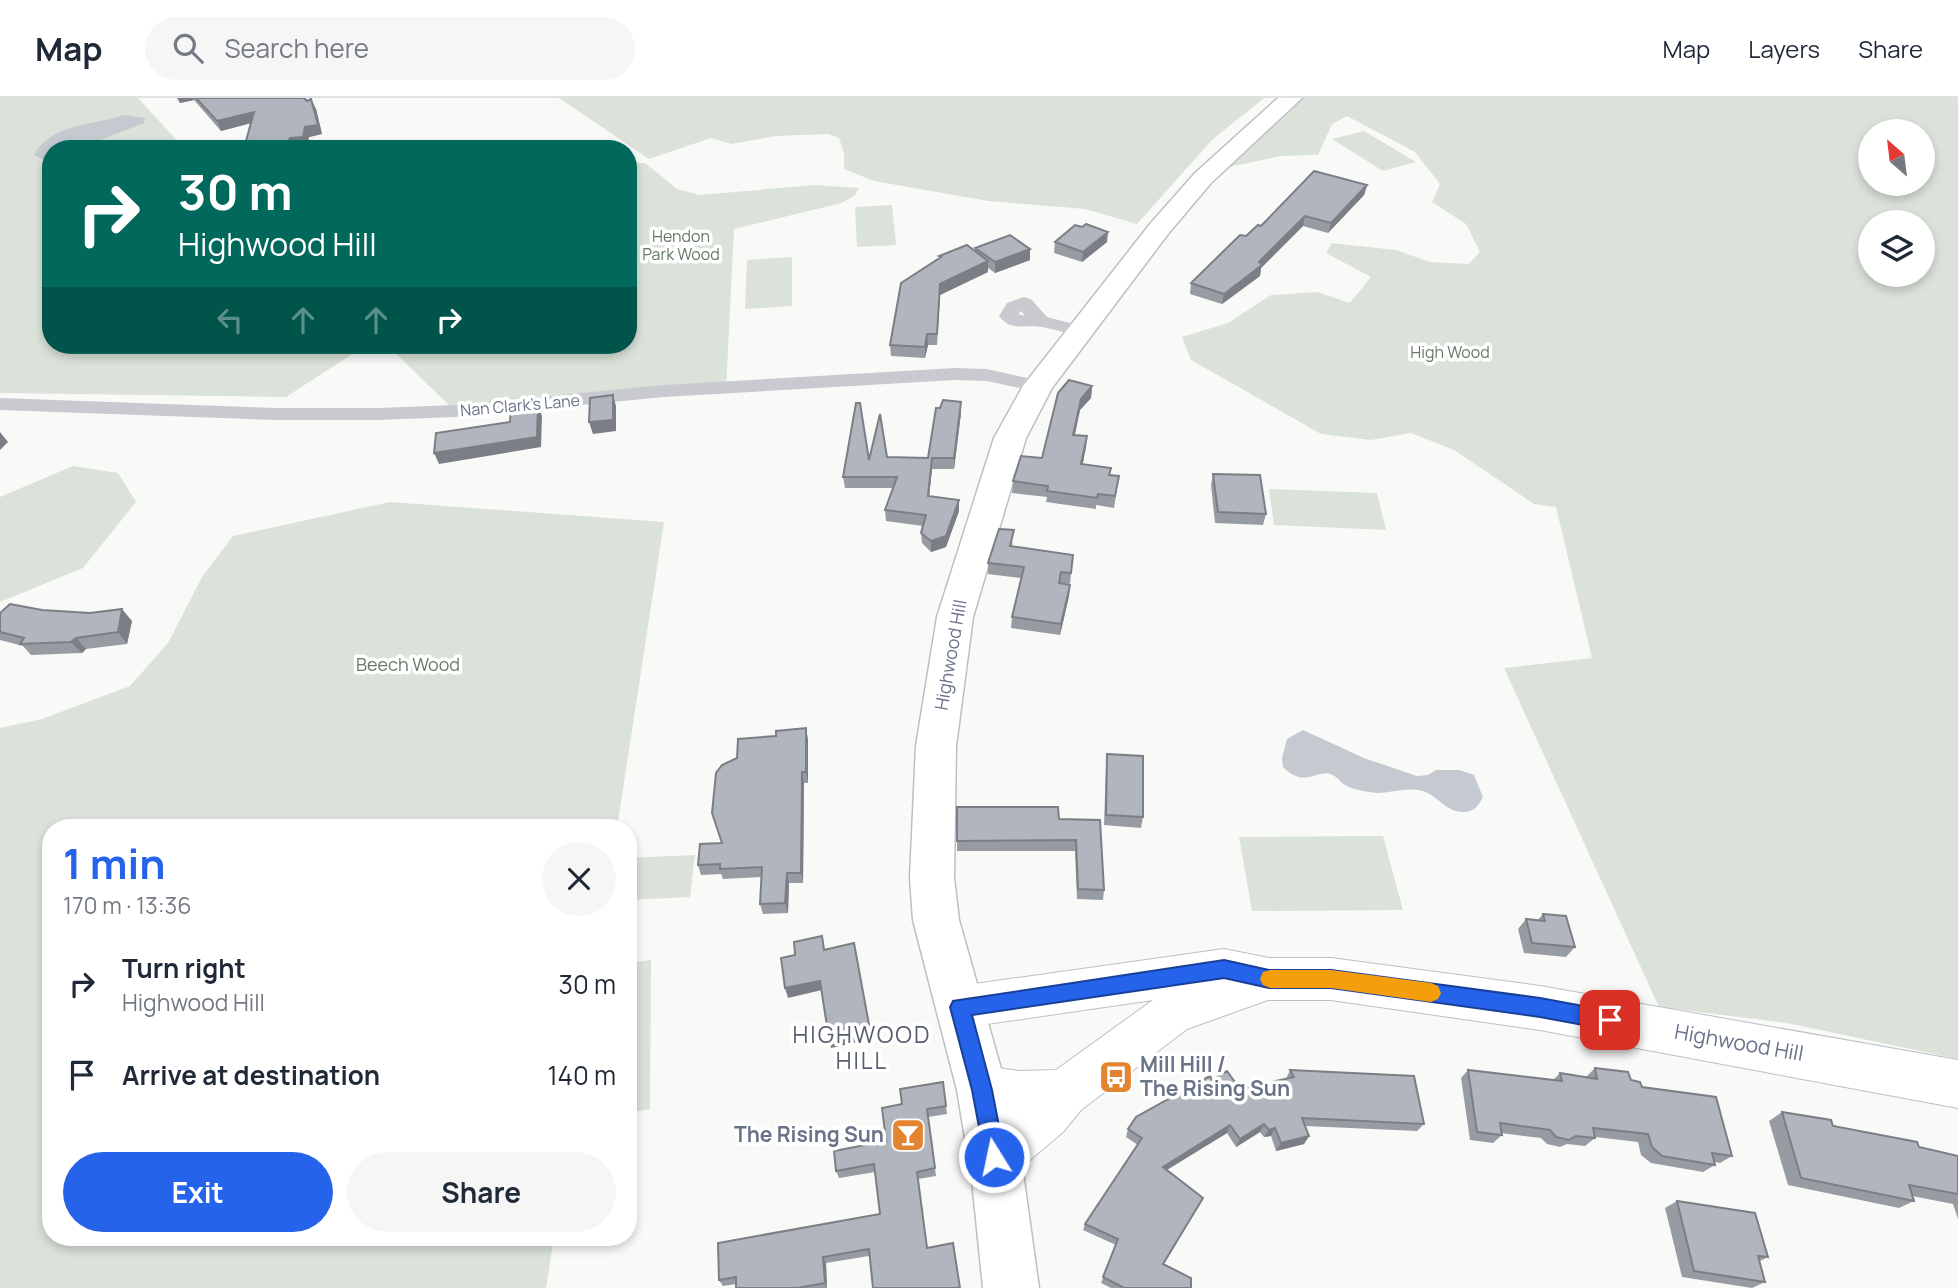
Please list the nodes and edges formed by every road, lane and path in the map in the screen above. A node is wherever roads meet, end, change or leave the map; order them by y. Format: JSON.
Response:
{"nodes":[{"id":1,"x":1291,"y":98,"type":"edge"},
{"id":2,"x":1040,"y":321,"type":"dead end"},
{"id":3,"x":1082,"y":332,"type":"junction"},
{"id":4,"x":1038,"y":386,"type":"junction"},
{"id":5,"x":0,"y":404,"type":"edge"},
{"id":6,"x":1269,"y":979,"type":"junction"},
{"id":7,"x":960,"y":1007,"type":"junction"},
{"id":8,"x":1958,"y":1084,"type":"edge"},
{"id":9,"x":982,"y":1090,"type":"junction"},
{"id":10,"x":1063,"y":1093,"type":"junction"},
{"id":11,"x":994,"y":1157,"type":"junction"},
{"id":12,"x":1011,"y":1288,"type":"edge"}],
"edges":[{"from":1,"to":3,"type":"main road","name":"Highwood Hill"},
{"from":2,"to":3,"type":"street"},
{"from":3,"to":4,"type":"main road","name":"Highwood Hill"},
{"from":4,"to":5,"type":"street","name":"Nan Clark's Lane"},
{"from":4,"to":7,"type":"main road","name":"Highwood Hill"},
{"from":6,"to":7,"type":"main road","name":"Highwood Hill"},
{"from":6,"to":8,"type":"main road","name":"Highwood Hill"},
{"from":6,"to":10,"type":"main road","name":"Highwood Hill"},
{"from":7,"to":9,"type":"main road"},
{"from":9,"to":10,"type":"main road"},
{"from":9,"to":11,"type":"main road"},
{"from":10,"to":11,"type":"main road","name":"Highwood Hill"},
{"from":11,"to":12,"type":"main road"}]}
